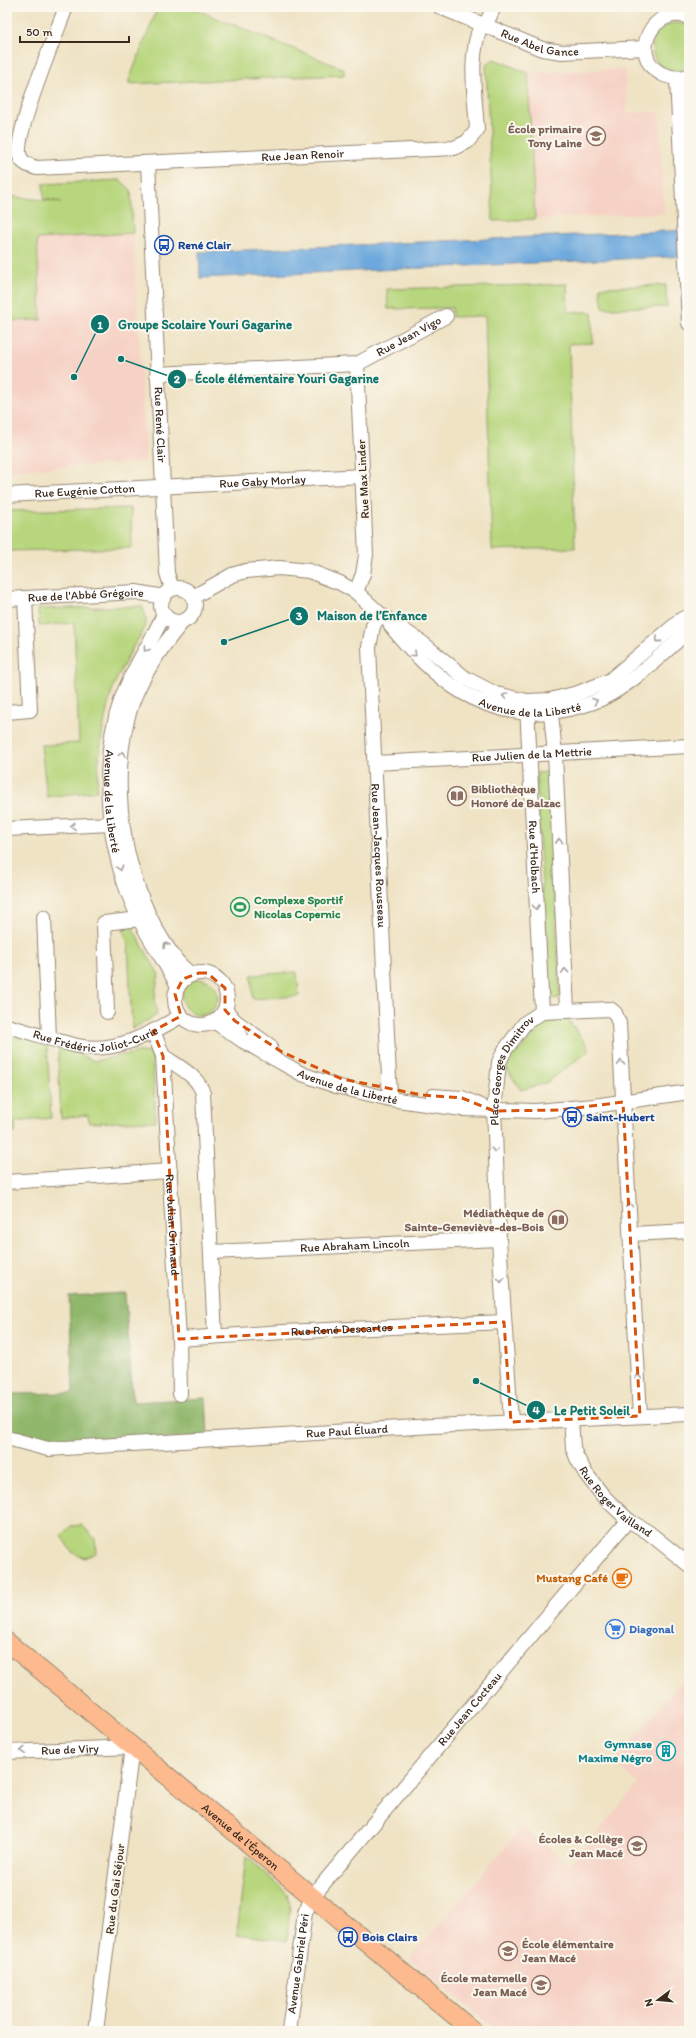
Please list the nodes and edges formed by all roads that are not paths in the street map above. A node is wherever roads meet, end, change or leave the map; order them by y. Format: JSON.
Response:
{"nodes":[{"id":1,"x":66,"y":7,"type":"edge"},
{"id":2,"x":440,"y":7,"type":"edge"},
{"id":3,"x":494,"y":7,"type":"edge"},
{"id":4,"x":673,"y":11,"type":"edge"},
{"id":5,"x":689,"y":17,"type":"edge"},
{"id":6,"x":483,"y":25,"type":"junction"},
{"id":7,"x":645,"y":48,"type":"junction"},
{"id":8,"x":683,"y":77,"type":"edge"},
{"id":9,"x":148,"y":163,"type":"junction"},
{"id":10,"x":446,"y":316,"type":"dead end"},
{"id":11,"x":689,"y":323,"type":"edge"},
{"id":12,"x":357,"y":364,"type":"junction"},
{"id":13,"x":157,"y":374,"type":"junction"},
{"id":14,"x":363,"y":476,"type":"junction"},
{"id":15,"x":163,"y":486,"type":"junction"},
{"id":16,"x":7,"y":495,"type":"edge"},
{"id":17,"x":356,"y":592,"type":"junction"},
{"id":18,"x":168,"y":593,"type":"junction"},
{"id":19,"x":193,"y":597,"type":"junction"},
{"id":20,"x":25,"y":598,"type":"junction"},
{"id":21,"x":7,"y":599,"type":"edge"},
{"id":22,"x":164,"y":614,"type":"junction"},
{"id":23,"x":380,"y":614,"type":"junction"},
{"id":24,"x":689,"y":616,"type":"edge"},
{"id":25,"x":183,"y":622,"type":"junction"},
{"id":26,"x":689,"y":628,"type":"edge"},
{"id":27,"x":550,"y":706,"type":"junction"},
{"id":28,"x":527,"y":707,"type":"junction"},
{"id":29,"x":7,"y":712,"type":"edge"},
{"id":30,"x":689,"y":746,"type":"edge"},
{"id":31,"x":555,"y":754,"type":"junction"},
{"id":32,"x":529,"y":755,"type":"junction"},
{"id":33,"x":375,"y":763,"type":"junction"},
{"id":34,"x":112,"y":824,"type":"junction"},
{"id":35,"x":7,"y":829,"type":"edge"},
{"id":36,"x":44,"y":916,"type":"dead end"},
{"id":37,"x":140,"y":919,"type":"junction"},
{"id":38,"x":190,"y":975,"type":"junction"},
{"id":39,"x":178,"y":986,"type":"junction"},
{"id":40,"x":225,"y":1010,"type":"junction"},
{"id":41,"x":568,"y":1010,"type":"junction"},
{"id":42,"x":107,"y":1012,"type":"dead end"},
{"id":43,"x":542,"y":1012,"type":"junction"},
{"id":44,"x":181,"y":1016,"type":"junction"},
{"id":45,"x":214,"y":1022,"type":"junction"},
{"id":46,"x":7,"y":1026,"type":"edge"},
{"id":47,"x":153,"y":1031,"type":"junction"},
{"id":48,"x":49,"y":1037,"type":"junction"},
{"id":49,"x":163,"y":1056,"type":"junction"},
{"id":50,"x":689,"y":1083,"type":"edge"},
{"id":51,"x":689,"y":1092,"type":"edge"},
{"id":52,"x":389,"y":1094,"type":"junction"},
{"id":53,"x":623,"y":1102,"type":"junction"},
{"id":54,"x":494,"y":1111,"type":"junction"},
{"id":55,"x":170,"y":1171,"type":"junction"},
{"id":56,"x":7,"y":1182,"type":"edge"},
{"id":57,"x":689,"y":1231,"type":"edge"},
{"id":58,"x":631,"y":1234,"type":"junction"},
{"id":59,"x":499,"y":1239,"type":"junction"},
{"id":60,"x":211,"y":1252,"type":"junction"},
{"id":61,"x":504,"y":1322,"type":"junction"},
{"id":62,"x":215,"y":1336,"type":"junction"},
{"id":63,"x":179,"y":1339,"type":"junction"},
{"id":64,"x":180,"y":1394,"type":"dead end"},
{"id":65,"x":689,"y":1414,"type":"edge"},
{"id":66,"x":640,"y":1416,"type":"junction"},
{"id":67,"x":570,"y":1419,"type":"junction"},
{"id":68,"x":511,"y":1422,"type":"junction"},
{"id":69,"x":7,"y":1438,"type":"edge"},
{"id":70,"x":628,"y":1520,"type":"junction"},
{"id":71,"x":689,"y":1565,"type":"edge"},
{"id":72,"x":7,"y":1642,"type":"edge"},
{"id":73,"x":132,"y":1747,"type":"junction"},
{"id":74,"x":7,"y":1752,"type":"edge"},
{"id":75,"x":312,"y":1897,"type":"junction"},
{"id":76,"x":96,"y":2031,"type":"edge"},
{"id":77,"x":289,"y":2031,"type":"edge"},
{"id":78,"x":473,"y":2031,"type":"edge"}],
"edges":[{"from":1,"to":9,"type":"street","name":"Rue Jean Renoir"},
{"from":2,"to":6,"type":"street","name":"Rue Abel Gance"},
{"from":3,"to":6,"type":"street"},
{"from":4,"to":5,"type":"street"},
{"from":4,"to":7,"type":"street"},
{"from":6,"to":7,"type":"street","name":"Rue Abel Gance"},
{"from":6,"to":9,"type":"street","name":"Rue Jean Renoir"},
{"from":7,"to":8,"type":"street"},
{"from":8,"to":11,"type":"street"},
{"from":9,"to":13,"type":"street","name":"Rue René Clair"},
{"from":10,"to":12,"type":"street","name":"Rue Jean Vigo"},
{"from":12,"to":13,"type":"street","name":"Rue Jean Vigo"},
{"from":12,"to":14,"type":"street","name":"Rue Max Linder"},
{"from":13,"to":15,"type":"street","name":"Rue René Clair"},
{"from":14,"to":15,"type":"street","name":"Rue Gaby Morlay"},
{"from":14,"to":17,"type":"street","name":"Rue Max Linder"},
{"from":15,"to":16,"type":"street","name":"Rue Eugénie Cotton"},
{"from":15,"to":18,"type":"street","name":"Rue René Clair"},
{"from":17,"to":19,"type":"street","name":"Avenue de la Liberté"},
{"from":17,"to":23,"type":"street","name":"Avenue de la Liberté"},
{"from":18,"to":19,"type":"street"},
{"from":18,"to":20,"type":"street","name":"Rue de l'Abbé Grégoire"},
{"from":18,"to":22,"type":"street","name":"Avenue de la Liberté"},
{"from":19,"to":25,"type":"street"},
{"from":20,"to":21,"type":"street","name":"Rue de l'Abbé Grégoire"},
{"from":20,"to":29,"type":"street"},
{"from":22,"to":25,"type":"street"},
{"from":22,"to":34,"type":"street","name":"Avenue de la Liberté","one_way":true},
{"from":23,"to":28,"type":"street","name":"Avenue de la Liberté"},
{"from":23,"to":33,"type":"street","name":"Rue Jean-Jacques Rousseau"},
{"from":24,"to":27,"type":"street","name":"Avenue de la Liberté","one_way":true},
{"from":38,"to":25,"type":"street","one_way":true},
{"from":27,"to":26,"type":"street","name":"Avenue de la Liberté","one_way":true},
{"from":27,"to":28,"type":"street","name":"Avenue de la Liberté"},
{"from":27,"to":31,"type":"street"},
{"from":28,"to":32,"type":"street","name":"Rue d'Holbach"},
{"from":30,"to":31,"type":"street","name":"Rue Julien de la Mettrie"},
{"from":31,"to":32,"type":"street","name":"Rue Julien de la Mettrie"},
{"from":41,"to":31,"type":"street","one_way":true},
{"from":32,"to":33,"type":"street","name":"Rue Julien de la Mettrie"},
{"from":32,"to":43,"type":"street","name":"Rue d'Holbach","one_way":true},
{"from":33,"to":52,"type":"street","name":"Rue Jean-Jacques Rousseau"},
{"from":34,"to":35,"type":"street","one_way":true},
{"from":34,"to":37,"type":"street","name":"Avenue de la Liberté","one_way":true},
{"from":36,"to":48,"type":"street"},
{"from":37,"to":39,"type":"street","name":"Avenue de la Liberté"},
{"from":37,"to":42,"type":"street"},
{"from":38,"to":39,"type":"street"},
{"from":38,"to":40,"type":"street"},
{"from":39,"to":44,"type":"street"},
{"from":40,"to":45,"type":"street"},
{"from":52,"to":40,"type":"street","name":"Avenue de la Liberté","one_way":true},
{"from":41,"to":43,"type":"street","name":"Place Georges Dimitrov"},
{"from":53,"to":41,"type":"street","name":"Place Georges Dimitrov","one_way":true},
{"from":43,"to":54,"type":"street","name":"Place Georges Dimitrov"},
{"from":44,"to":45,"type":"street"},
{"from":44,"to":47,"type":"street","name":"Rue Frédéric Joliot-Curie"},
{"from":45,"to":52,"type":"street","name":"Avenue de la Liberté"},
{"from":46,"to":48,"type":"street","name":"Rue Frédéric Joliot-Curie"},
{"from":47,"to":48,"type":"street","name":"Rue Frédéric Joliot-Curie"},
{"from":47,"to":49,"type":"street","name":"Rue Julian Grimaud"},
{"from":49,"to":55,"type":"street","name":"Rue Julian Grimaud"},
{"from":49,"to":60,"type":"street"},
{"from":50,"to":53,"type":"street","name":"Avenue de la Liberté"},
{"from":51,"to":53,"type":"street","name":"Avenue de la Liberté"},
{"from":52,"to":54,"type":"street","name":"Avenue de la Liberté"},
{"from":53,"to":54,"type":"street","name":"Avenue de la Liberté"},
{"from":58,"to":53,"type":"street","name":"Place Georges Dimitrov","one_way":true},
{"from":54,"to":59,"type":"street","name":"Place Georges Dimitrov","one_way":true},
{"from":55,"to":56,"type":"street"},
{"from":55,"to":63,"type":"street","name":"Rue Julian Grimaud"},
{"from":57,"to":58,"type":"street"},
{"from":66,"to":58,"type":"street","name":"Place Georges Dimitrov","one_way":true},
{"from":59,"to":60,"type":"street","name":"Rue Abraham Lincoln"},
{"from":59,"to":61,"type":"street","name":"Place Georges Dimitrov","one_way":true},
{"from":60,"to":62,"type":"street"},
{"from":61,"to":62,"type":"street","name":"Rue René Descartes"},
{"from":61,"to":68,"type":"street","name":"Place Georges Dimitrov"},
{"from":62,"to":63,"type":"street","name":"Rue René Descartes"},
{"from":63,"to":64,"type":"street","name":"Rue Julian Grimaud"},
{"from":65,"to":66,"type":"street","name":"Rue Paul Éluard"},
{"from":66,"to":67,"type":"street","name":"Rue Paul Éluard"},
{"from":67,"to":68,"type":"street","name":"Rue Paul Éluard"},
{"from":67,"to":70,"type":"street","name":"Rue Roger Vailland"},
{"from":68,"to":69,"type":"street","name":"Rue Paul Éluard"},
{"from":70,"to":71,"type":"street","name":"Rue Roger Vailland"},
{"from":70,"to":75,"type":"street","name":"Rue Jean Cocteau"},
{"from":72,"to":73,"type":"main road","name":"Avenue de l'Éperon"},
{"from":73,"to":74,"type":"street","name":"Rue de Viry","one_way":true},
{"from":73,"to":75,"type":"main road","name":"Avenue de l'Éperon"},
{"from":73,"to":76,"type":"street","name":"Rue du Gai Séjour"},
{"from":75,"to":77,"type":"street","name":"Avenue Gabriel Péri"},
{"from":75,"to":78,"type":"main road","name":"Avenue de l'Éperon"}]}
